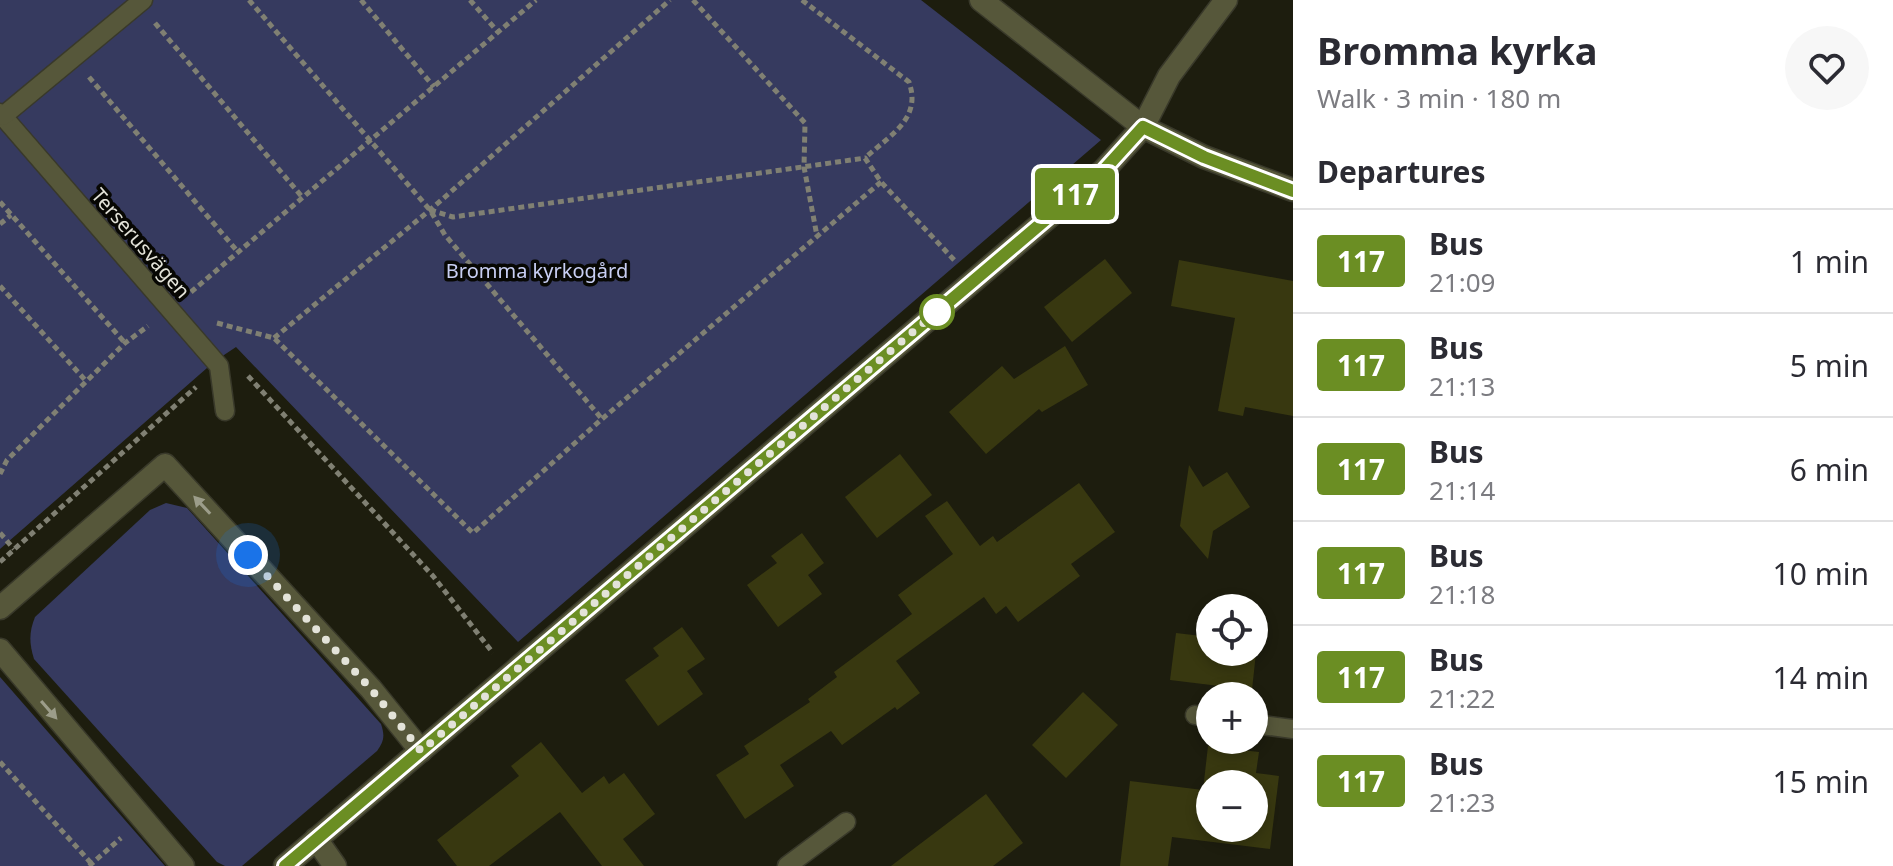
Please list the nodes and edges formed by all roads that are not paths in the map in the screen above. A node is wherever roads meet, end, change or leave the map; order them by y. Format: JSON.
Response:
{"nodes":[{"id":1,"x":981,"y":0,"type":"edge"},
{"id":2,"x":1226,"y":0,"type":"edge"},
{"id":3,"x":141,"y":2,"type":"edge"},
{"id":4,"x":2,"y":114,"type":"edge"},
{"id":5,"x":1143,"y":127,"type":"junction"},
{"id":6,"x":1293,"y":190,"type":"edge"},
{"id":7,"x":225,"y":411,"type":"dead end"},
{"id":8,"x":0,"y":608,"type":"edge"},
{"id":9,"x":0,"y":650,"type":"edge"},
{"id":10,"x":1268,"y":726,"type":"edge"},
{"id":11,"x":1293,"y":729,"type":"edge"},
{"id":12,"x":421,"y":751,"type":"junction"},
{"id":13,"x":846,"y":822,"type":"dead end"},
{"id":14,"x":316,"y":839,"type":"junction"},
{"id":15,"x":183,"y":866,"type":"edge"},
{"id":16,"x":285,"y":866,"type":"edge"},
{"id":17,"x":335,"y":866,"type":"edge"},
{"id":18,"x":787,"y":866,"type":"edge"}],
"edges":[{"from":1,"to":5,"type":"street"},
{"from":2,"to":5,"type":"street"},
{"from":3,"to":4,"type":"lane"},
{"from":4,"to":7,"type":"lane","name":"Terserusvägen"},
{"from":5,"to":6,"type":"street"},
{"from":5,"to":12,"type":"street"},
{"from":12,"to":8,"type":"street","one_way":true},
{"from":9,"to":15,"type":"street","one_way":true},
{"from":10,"to":11,"type":"lane"},
{"from":12,"to":14,"type":"street"},
{"from":13,"to":18,"type":"lane"},
{"from":14,"to":16,"type":"street"},
{"from":14,"to":17,"type":"street"}]}
